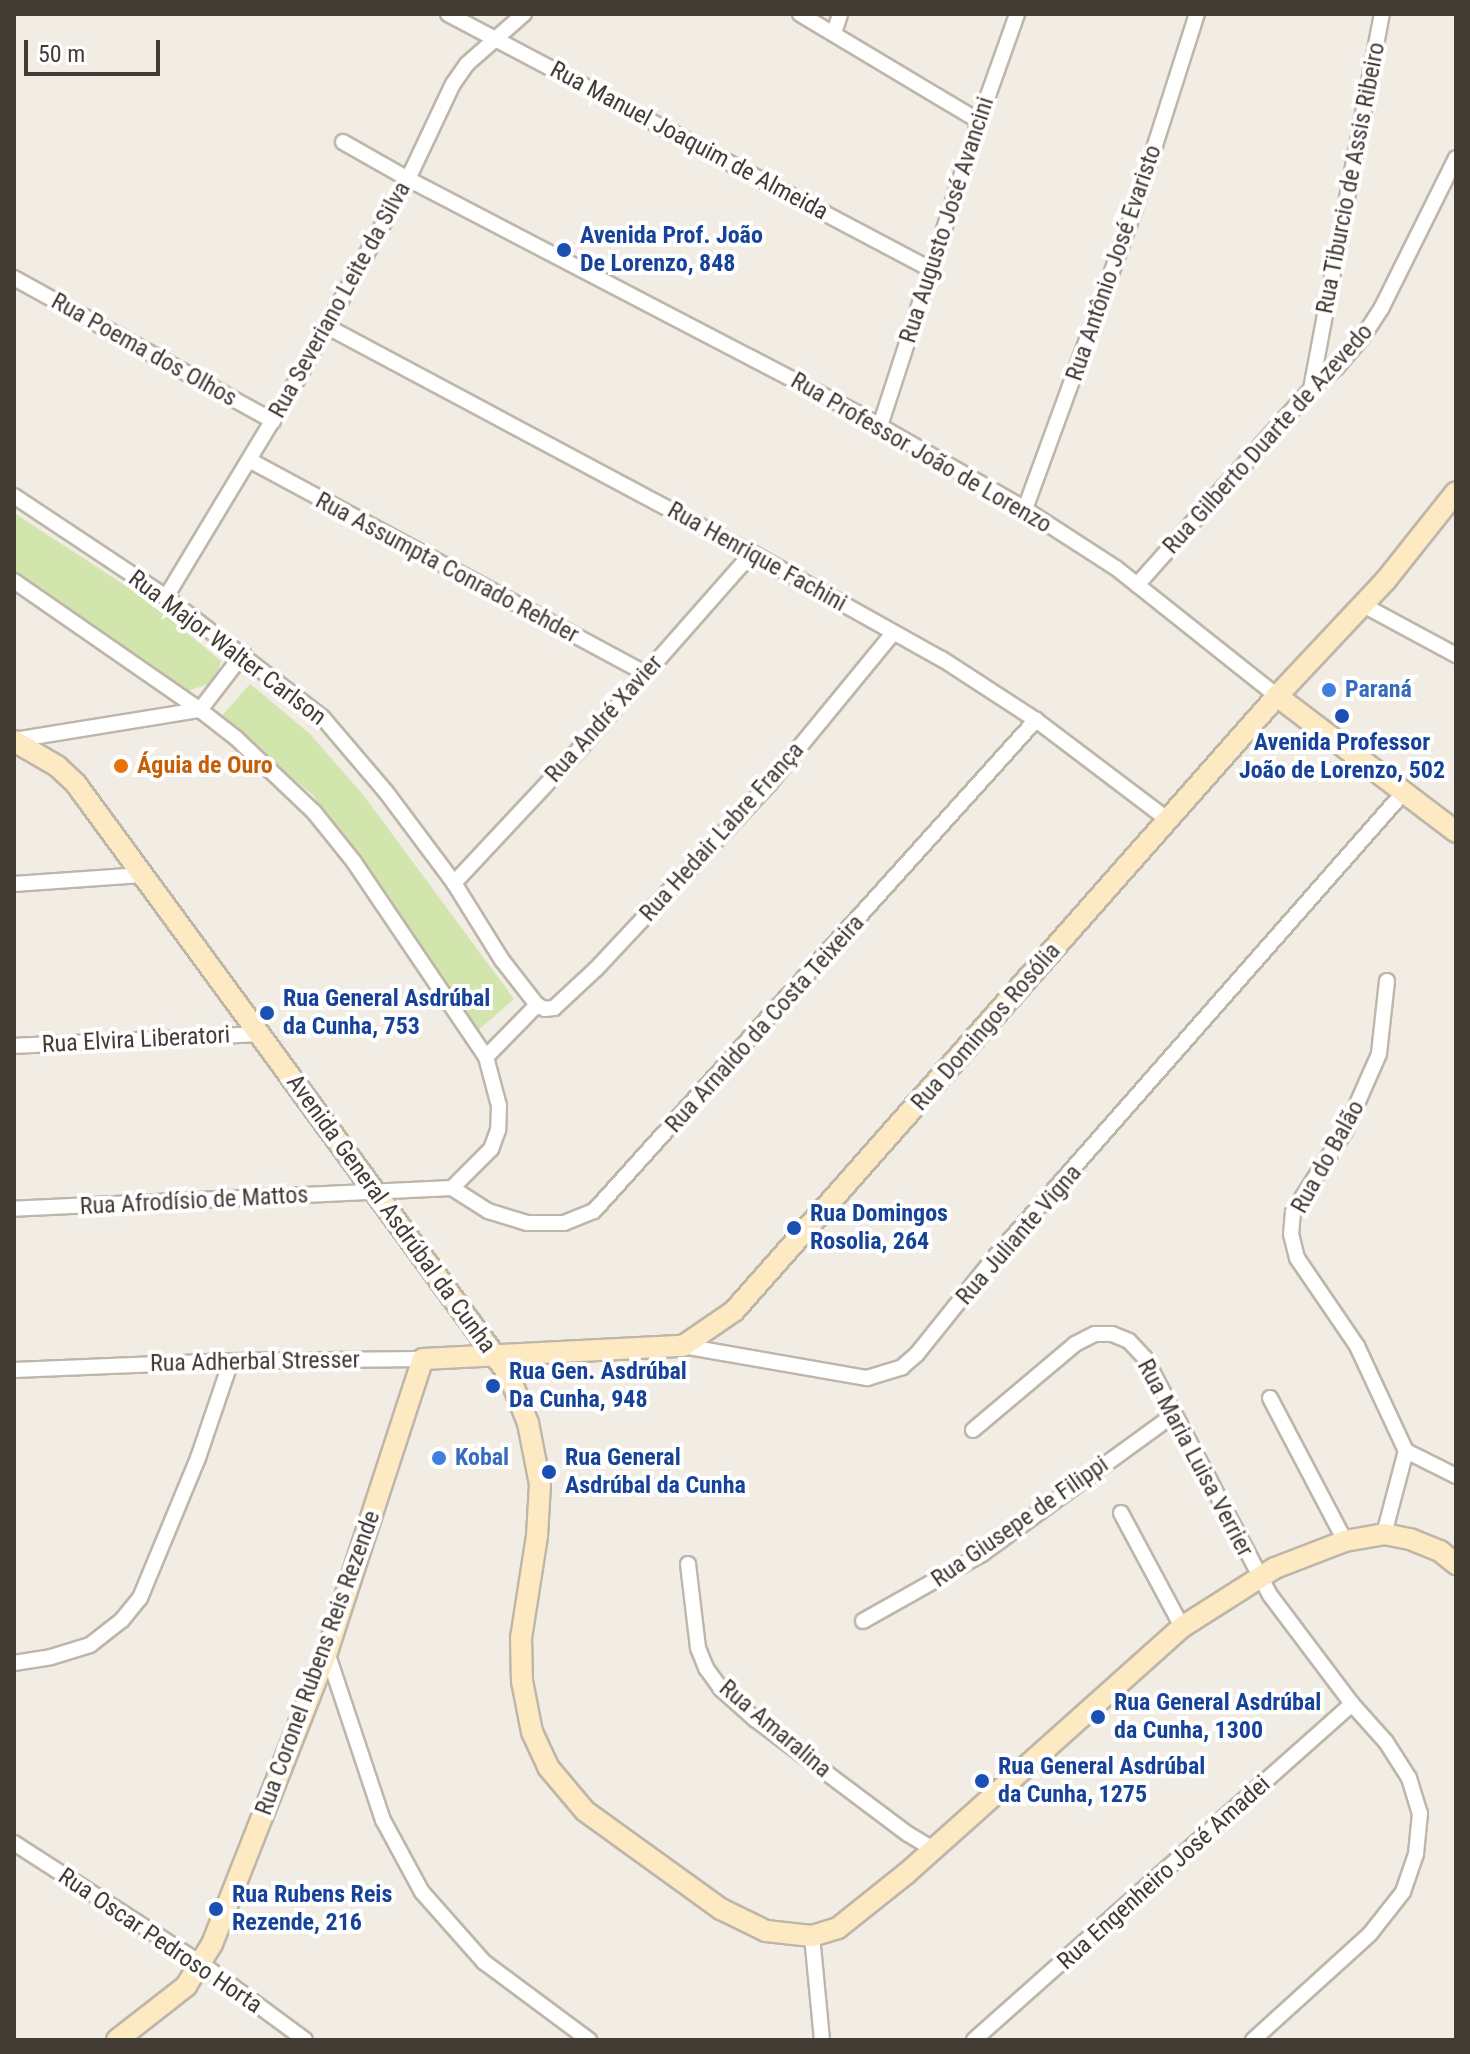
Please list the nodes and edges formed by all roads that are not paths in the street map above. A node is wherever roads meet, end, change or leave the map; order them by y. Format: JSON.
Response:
{"nodes":[{"id":1,"x":448,"y":14,"type":"edge"},
{"id":2,"x":524,"y":14,"type":"edge"},
{"id":3,"x":800,"y":14,"type":"edge"},
{"id":4,"x":840,"y":14,"type":"edge"},
{"id":5,"x":1017,"y":14,"type":"edge"},
{"id":6,"x":1197,"y":14,"type":"edge"},
{"id":7,"x":1382,"y":14,"type":"edge"},
{"id":8,"x":834,"y":33,"type":"junction"},
{"id":9,"x":494,"y":37,"type":"junction"},
{"id":10,"x":979,"y":121,"type":"junction"},
{"id":11,"x":343,"y":142,"type":"dead end"},
{"id":12,"x":1456,"y":158,"type":"edge"},
{"id":13,"x":408,"y":179,"type":"junction"},
{"id":14,"x":930,"y":269,"type":"junction"},
{"id":15,"x":14,"y":278,"type":"edge"},
{"id":16,"x":326,"y":326,"type":"junction"},
{"id":17,"x":1311,"y":389,"type":"junction"},
{"id":18,"x":273,"y":421,"type":"junction"},
{"id":19,"x":880,"y":426,"type":"junction"},
{"id":20,"x":251,"y":461,"type":"junction"},
{"id":21,"x":1456,"y":492,"type":"edge"},
{"id":22,"x":14,"y":496,"type":"edge"},
{"id":23,"x":1025,"y":509,"type":"junction"},
{"id":24,"x":752,"y":553,"type":"junction"},
{"id":25,"x":14,"y":581,"type":"edge"},
{"id":26,"x":1137,"y":585,"type":"junction"},
{"id":27,"x":166,"y":597,"type":"junction"},
{"id":28,"x":1363,"y":605,"type":"junction"},
{"id":29,"x":893,"y":633,"type":"junction"},
{"id":30,"x":243,"y":654,"type":"junction"},
{"id":31,"x":1456,"y":655,"type":"edge"},
{"id":32,"x":645,"y":673,"type":"junction"},
{"id":33,"x":1277,"y":696,"type":"junction"},
{"id":34,"x":200,"y":710,"type":"junction"},
{"id":35,"x":1036,"y":720,"type":"junction"},
{"id":36,"x":14,"y":740,"type":"edge"},
{"id":37,"x":1404,"y":792,"type":"junction"},
{"id":38,"x":1168,"y":820,"type":"junction"},
{"id":39,"x":1456,"y":832,"type":"edge"},
{"id":40,"x":142,"y":875,"type":"junction"},
{"id":41,"x":454,"y":883,"type":"junction"},
{"id":42,"x":14,"y":884,"type":"edge"},
{"id":43,"x":1387,"y":981,"type":"dead end"},
{"id":44,"x":537,"y":1005,"type":"junction"},
{"id":45,"x":258,"y":1034,"type":"junction"},
{"id":46,"x":14,"y":1046,"type":"edge"},
{"id":47,"x":486,"y":1057,"type":"junction"},
{"id":48,"x":452,"y":1188,"type":"junction"},
{"id":49,"x":374,"y":1192,"type":"junction"},
{"id":50,"x":14,"y":1209,"type":"edge"},
{"id":51,"x":683,"y":1346,"type":"junction"},
{"id":52,"x":497,"y":1357,"type":"junction"},
{"id":53,"x":423,"y":1359,"type":"junction"},
{"id":54,"x":231,"y":1361,"type":"junction"},
{"id":55,"x":14,"y":1370,"type":"edge"},
{"id":56,"x":1270,"y":1398,"type":"dead end"},
{"id":57,"x":1173,"y":1415,"type":"junction"},
{"id":58,"x":973,"y":1430,"type":"dead end"},
{"id":59,"x":1406,"y":1451,"type":"junction"},
{"id":60,"x":1456,"y":1476,"type":"edge"},
{"id":61,"x":1121,"y":1513,"type":"dead end"},
{"id":62,"x":1384,"y":1534,"type":"junction"},
{"id":63,"x":1345,"y":1541,"type":"junction"},
{"id":64,"x":688,"y":1564,"type":"dead end"},
{"id":65,"x":1456,"y":1564,"type":"edge"},
{"id":66,"x":1259,"y":1576,"type":"junction"},
{"id":67,"x":863,"y":1621,"type":"dead end"},
{"id":68,"x":1182,"y":1627,"type":"junction"},
{"id":69,"x":327,"y":1652,"type":"junction"},
{"id":70,"x":14,"y":1663,"type":"edge"},
{"id":71,"x":1352,"y":1704,"type":"junction"},
{"id":72,"x":14,"y":1843,"type":"edge"},
{"id":73,"x":933,"y":1849,"type":"junction"},
{"id":74,"x":812,"y":1936,"type":"junction"},
{"id":75,"x":202,"y":1964,"type":"junction"},
{"id":76,"x":117,"y":2040,"type":"edge"},
{"id":77,"x":305,"y":2040,"type":"edge"},
{"id":78,"x":589,"y":2040,"type":"edge"},
{"id":79,"x":822,"y":2040,"type":"edge"},
{"id":80,"x":974,"y":2040,"type":"edge"},
{"id":81,"x":1253,"y":2040,"type":"edge"}],
"edges":[{"from":1,"to":9,"type":"street","name":"Rua Manuel Joaquim de Almeida"},
{"from":2,"to":9,"type":"street","name":"Rua Severiano Leite da Silva"},
{"from":3,"to":8,"type":"street"},
{"from":4,"to":8,"type":"street"},
{"from":5,"to":10,"type":"street","name":"Rua Augusto José Avancini"},
{"from":6,"to":23,"type":"street","name":"Rua Antônio José Evaristo"},
{"from":7,"to":17,"type":"street","name":"Rua Tiburcio de Assis Ribeiro"},
{"from":8,"to":10,"type":"street"},
{"from":9,"to":13,"type":"street","name":"Rua Severiano Leite da Silva"},
{"from":9,"to":14,"type":"street","name":"Rua Manuel Joaquim de Almeida"},
{"from":10,"to":14,"type":"street","name":"Rua Augusto José Avancini"},
{"from":11,"to":13,"type":"street","name":"Rua Professor João de Lorenzo"},
{"from":12,"to":17,"type":"street","name":"Rua Gilberto Duarte de Azevedo"},
{"from":13,"to":16,"type":"street","name":"Rua Severiano Leite da Silva"},
{"from":13,"to":19,"type":"street","name":"Rua Professor João de Lorenzo"},
{"from":14,"to":19,"type":"street","name":"Rua Augusto José Avancini"},
{"from":15,"to":18,"type":"street","name":"Rua Poema dos Olhos"},
{"from":16,"to":18,"type":"street","name":"Rua Severiano Leite da Silva"},
{"from":16,"to":24,"type":"street","name":"Rua Henrique Fachini"},
{"from":17,"to":26,"type":"street","name":"Rua Gilberto Duarte de Azevedo"},
{"from":18,"to":20,"type":"street","name":"Rua Severiano Leite da Silva"},
{"from":19,"to":23,"type":"street","name":"Rua Professor João de Lorenzo"},
{"from":20,"to":27,"type":"street","name":"Rua Severiano Leite da Silva"},
{"from":20,"to":32,"type":"street","name":"Rua Assumpta Conrado Rehder"},
{"from":21,"to":28,"type":"street","name":"Rua Domingos Rosólia"},
{"from":22,"to":27,"type":"street","name":"Rua Major Walter Carlson"},
{"from":23,"to":26,"type":"street","name":"Rua Professor João de Lorenzo"},
{"from":24,"to":29,"type":"street","name":"Rua Henrique Fachini"},
{"from":24,"to":32,"type":"street","name":"Rua André Xavier"},
{"from":25,"to":34,"type":"street"},
{"from":26,"to":33,"type":"street","name":"Rua Professor João de Lorenzo"},
{"from":27,"to":30,"type":"street","name":"Rua Major Walter Carlson"},
{"from":28,"to":31,"type":"street"},
{"from":28,"to":33,"type":"street","name":"Rua Domingos Rosólia"},
{"from":29,"to":35,"type":"street","name":"Rua Henrique Fachini"},
{"from":29,"to":44,"type":"street","name":"Rua Hedair Labre França"},
{"from":30,"to":34,"type":"street"},
{"from":30,"to":41,"type":"street","name":"Rua Major Walter Carlson"},
{"from":32,"to":41,"type":"street","name":"Rua André Xavier"},
{"from":33,"to":37,"type":"street","name":"Rua Professor João de Lorenzo"},
{"from":33,"to":38,"type":"street","name":"Rua Domingos Rosólia"},
{"from":34,"to":36,"type":"street"},
{"from":34,"to":47,"type":"street"},
{"from":35,"to":38,"type":"street","name":"Rua Henrique Fachini"},
{"from":35,"to":48,"type":"street","name":"Rua Arnaldo da Costa Teixeira"},
{"from":36,"to":40,"type":"street","name":"Avenida General Asdrúbal da Cunha"},
{"from":37,"to":39,"type":"street","name":"Rua Professor João de Lorenzo"},
{"from":37,"to":51,"type":"street","name":"Rua Juliante Vigna"},
{"from":38,"to":51,"type":"street","name":"Rua Domingos Rosólia"},
{"from":40,"to":42,"type":"street"},
{"from":40,"to":45,"type":"street","name":"Avenida General Asdrúbal da Cunha"},
{"from":41,"to":44,"type":"street","name":"Rua Major Walter Carlson"},
{"from":43,"to":59,"type":"street","name":"Rua do Balão"},
{"from":44,"to":47,"type":"street"},
{"from":45,"to":46,"type":"street","name":"Rua Elvira Liberatori"},
{"from":45,"to":49,"type":"street","name":"Avenida General Asdrúbal da Cunha"},
{"from":47,"to":48,"type":"street"},
{"from":48,"to":49,"type":"street"},
{"from":49,"to":50,"type":"street","name":"Rua Afrodísio de Mattos"},
{"from":49,"to":52,"type":"street","name":"Avenida General Asdrúbal da Cunha"},
{"from":51,"to":52,"type":"street","name":"Rua Juliante Vigna"},
{"from":52,"to":53,"type":"street","name":"Rua Adherbal Stresser"},
{"from":52,"to":74,"type":"street","name":"Avenida General Asdrúbal da Cunha"},
{"from":53,"to":54,"type":"street","name":"Rua Adherbal Stresser"},
{"from":53,"to":69,"type":"street","name":"Rua Coronel Rubens Reis Rezende"},
{"from":54,"to":55,"type":"street","name":"Rua Adherbal Stresser"},
{"from":54,"to":70,"type":"street"},
{"from":56,"to":63,"type":"street"},
{"from":57,"to":58,"type":"street","name":"Rua Maria Luisa Verrier"},
{"from":57,"to":66,"type":"street","name":"Rua Maria Luisa Verrier"},
{"from":57,"to":67,"type":"street","name":"Rua Giusepe de Filippi"},
{"from":59,"to":60,"type":"street"},
{"from":59,"to":62,"type":"street"},
{"from":61,"to":68,"type":"street"},
{"from":62,"to":63,"type":"street","name":"Avenida General Asdrúbal da Cunha"},
{"from":62,"to":65,"type":"street","name":"Avenida General Asdrúbal da Cunha"},
{"from":63,"to":66,"type":"street","name":"Avenida General Asdrúbal da Cunha"},
{"from":64,"to":73,"type":"street","name":"Rua Amaralina"},
{"from":66,"to":68,"type":"street","name":"Avenida General Asdrúbal da Cunha"},
{"from":66,"to":71,"type":"street"},
{"from":68,"to":73,"type":"street","name":"Avenida General Asdrúbal da Cunha"},
{"from":69,"to":75,"type":"street","name":"Rua Coronel Rubens Reis Rezende"},
{"from":69,"to":78,"type":"street"},
{"from":71,"to":80,"type":"street","name":"Rua Engenheiro José Amadei"},
{"from":71,"to":81,"type":"street"},
{"from":72,"to":75,"type":"street","name":"Rua Oscar Pedroso Horta"},
{"from":73,"to":74,"type":"street","name":"Avenida General Asdrúbal da Cunha"},
{"from":74,"to":79,"type":"street"},
{"from":75,"to":76,"type":"street","name":"Rua Coronel Rubens Reis Rezende"},
{"from":75,"to":77,"type":"street","name":"Rua Oscar Pedroso Horta"}]}
